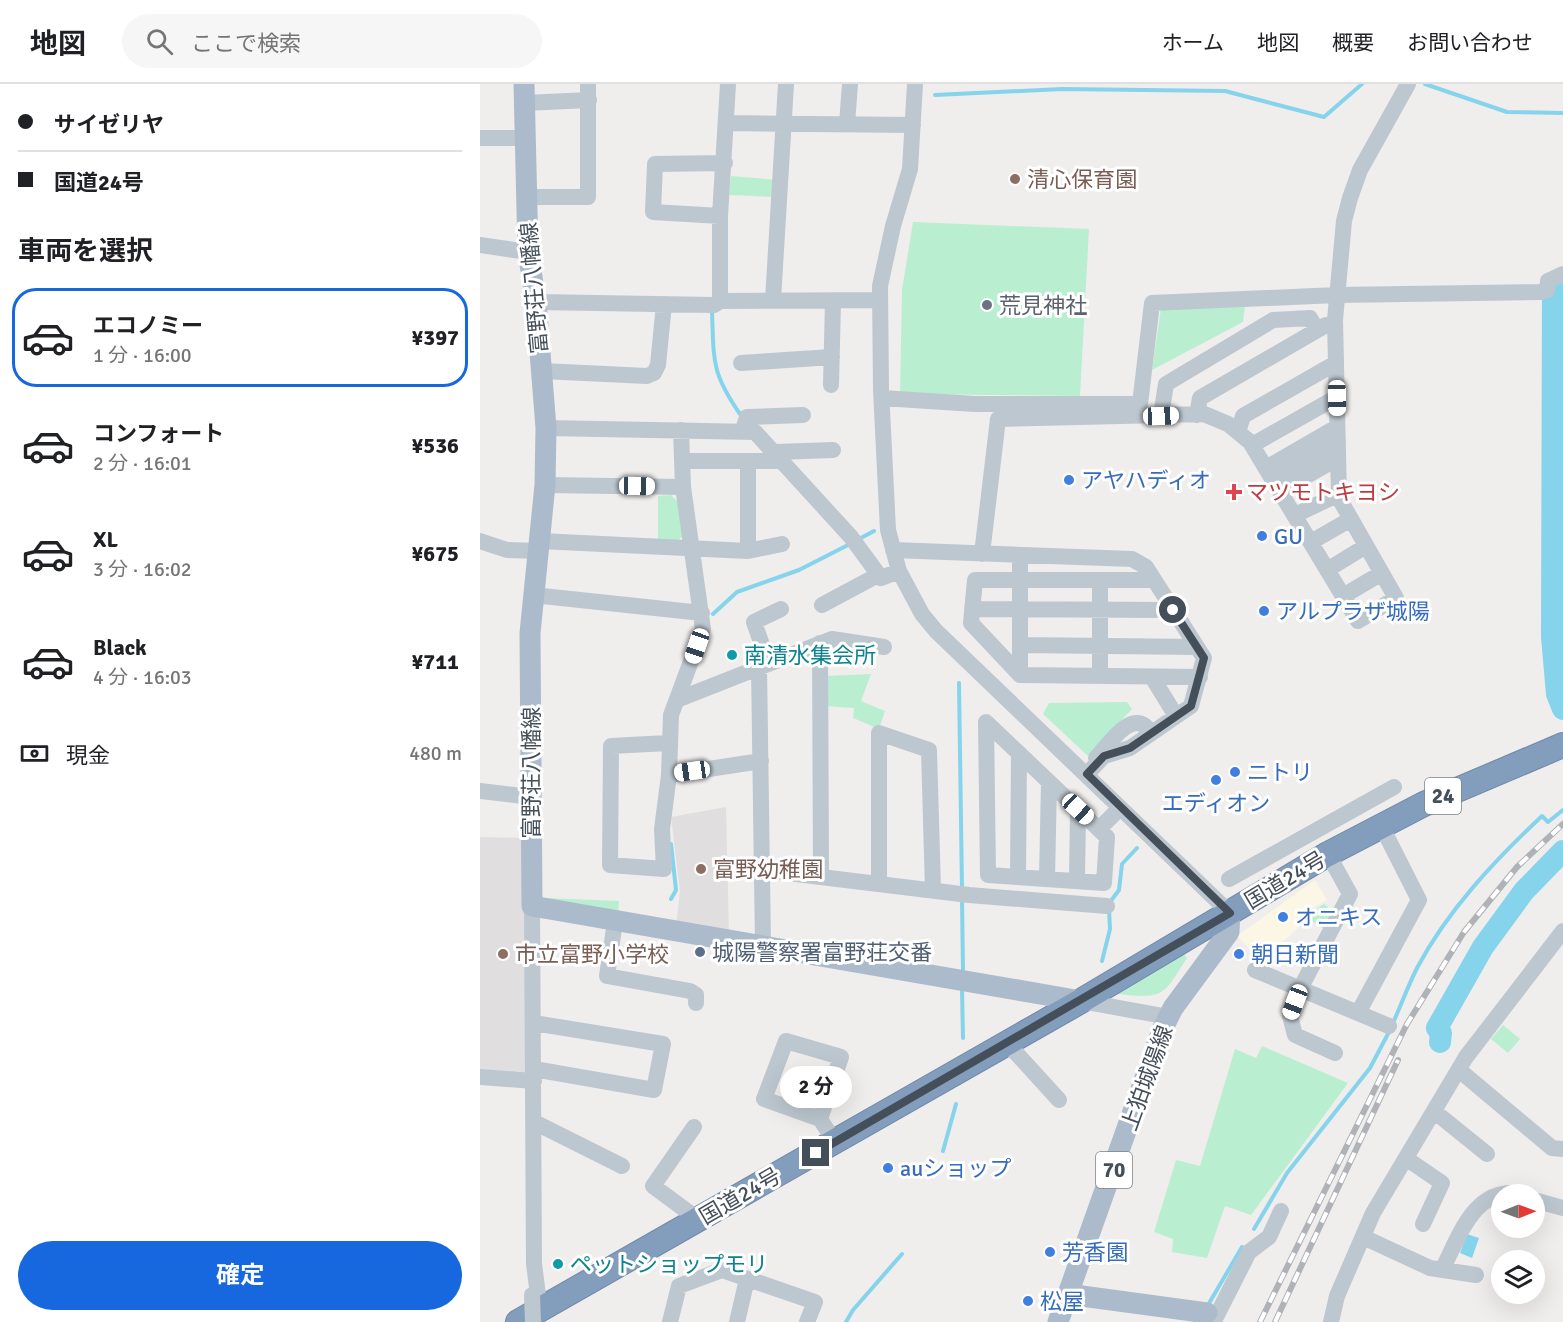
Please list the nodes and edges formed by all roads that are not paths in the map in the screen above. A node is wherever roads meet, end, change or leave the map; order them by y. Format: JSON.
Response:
{"nodes":[{"id":1,"x":728,"y":84,"type":"edge"},
{"id":2,"x":786,"y":84,"type":"edge"},
{"id":3,"x":850,"y":84,"type":"edge"},
{"id":4,"x":915,"y":84,"type":"edge"},
{"id":5,"x":1408,"y":84,"type":"edge"},
{"id":6,"x":589,"y":92,"type":"edge"},
{"id":7,"x":524,"y":94,"type":"edge"},
{"id":8,"x":784,"y":122,"type":"junction"},
{"id":9,"x":727,"y":123,"type":"junction"},
{"id":10,"x":847,"y":124,"type":"junction"},
{"id":11,"x":913,"y":125,"type":"junction"},
{"id":12,"x":480,"y":138,"type":"edge"},
{"id":13,"x":525,"y":138,"type":"junction"},
{"id":14,"x":724,"y":163,"type":"junction"},
{"id":15,"x":526,"y":197,"type":"junction"},
{"id":16,"x":720,"y":216,"type":"junction"},
{"id":17,"x":480,"y":245,"type":"edge"},
{"id":18,"x":528,"y":252,"type":"junction"},
{"id":19,"x":1553,"y":282,"type":"edge"},
{"id":20,"x":1337,"y":298,"type":"junction"},
{"id":21,"x":772,"y":300,"type":"junction"},
{"id":22,"x":880,"y":300,"type":"junction"},
{"id":23,"x":720,"y":301,"type":"junction"},
{"id":24,"x":833,"y":301,"type":"junction"},
{"id":25,"x":536,"y":302,"type":"junction"},
{"id":26,"x":664,"y":304,"type":"junction"},
{"id":27,"x":1335,"y":320,"type":"junction"},
{"id":28,"x":1317,"y":330,"type":"junction"},
{"id":29,"x":832,"y":357,"type":"junction"},
{"id":30,"x":741,"y":363,"type":"dead end"},
{"id":31,"x":1336,"y":363,"type":"junction"},
{"id":32,"x":542,"y":371,"type":"junction"},
{"id":33,"x":831,"y":385,"type":"dead end"},
{"id":34,"x":882,"y":398,"type":"junction"},
{"id":35,"x":1337,"y":398,"type":"junction"},
{"id":36,"x":803,"y":415,"type":"dead end"},
{"id":37,"x":1197,"y":415,"type":"junction"},
{"id":38,"x":1161,"y":416,"type":"junction"},
{"id":39,"x":546,"y":428,"type":"junction"},
{"id":40,"x":681,"y":430,"type":"junction"},
{"id":41,"x":742,"y":430,"type":"junction"},
{"id":42,"x":1238,"y":432,"type":"junction"},
{"id":43,"x":1338,"y":443,"type":"junction"},
{"id":44,"x":1252,"y":445,"type":"junction"},
{"id":45,"x":833,"y":450,"type":"dead end"},
{"id":46,"x":779,"y":457,"type":"junction"},
{"id":47,"x":682,"y":461,"type":"junction"},
{"id":48,"x":748,"y":462,"type":"junction"},
{"id":49,"x":1266,"y":468,"type":"junction"},
{"id":50,"x":1282,"y":473,"type":"dead end"},
{"id":51,"x":545,"y":485,"type":"junction"},
{"id":52,"x":683,"y":486,"type":"junction"},
{"id":53,"x":1280,"y":491,"type":"junction"},
{"id":54,"x":1339,"y":494,"type":"junction"},
{"id":55,"x":1294,"y":515,"type":"junction"},
{"id":56,"x":1351,"y":519,"type":"junction"},
{"id":57,"x":480,"y":541,"type":"edge"},
{"id":58,"x":1311,"y":542,"type":"junction"},
{"id":59,"x":782,"y":543,"type":"dead end"},
{"id":60,"x":539,"y":546,"type":"junction"},
{"id":61,"x":1366,"y":546,"type":"junction"},
{"id":62,"x":692,"y":549,"type":"junction"},
{"id":63,"x":893,"y":550,"type":"junction"},
{"id":64,"x":748,"y":551,"type":"junction"},
{"id":65,"x":982,"y":554,"type":"junction"},
{"id":66,"x":1020,"y":555,"type":"junction"},
{"id":67,"x":1327,"y":570,"type":"junction"},
{"id":68,"x":899,"y":571,"type":"junction"},
{"id":69,"x":1382,"y":573,"type":"junction"},
{"id":70,"x":878,"y":575,"type":"junction"},
{"id":71,"x":1020,"y":579,"type":"junction"},
{"id":72,"x":1101,"y":579,"type":"junction"},
{"id":73,"x":1154,"y":580,"type":"junction"},
{"id":74,"x":533,"y":595,"type":"junction"},
{"id":75,"x":1343,"y":596,"type":"junction"},
{"id":76,"x":822,"y":605,"type":"dead end"},
{"id":77,"x":781,"y":609,"type":"dead end"},
{"id":78,"x":972,"y":609,"type":"junction"},
{"id":79,"x":1020,"y":609,"type":"junction"},
{"id":80,"x":1100,"y":610,"type":"junction"},
{"id":81,"x":1173,"y":610,"type":"junction"},
{"id":82,"x":702,"y":613,"type":"junction"},
{"id":83,"x":820,"y":644,"type":"junction"},
{"id":84,"x":1020,"y":645,"type":"junction"},
{"id":85,"x":1100,"y":646,"type":"junction"},
{"id":86,"x":884,"y":647,"type":"dead end"},
{"id":87,"x":1197,"y":647,"type":"junction"},
{"id":88,"x":764,"y":664,"type":"junction"},
{"id":89,"x":1020,"y":675,"type":"junction"},
{"id":90,"x":1100,"y":676,"type":"junction"},
{"id":91,"x":1152,"y":677,"type":"junction"},
{"id":92,"x":1200,"y":677,"type":"junction"},
{"id":93,"x":679,"y":699,"type":"junction"},
{"id":94,"x":1176,"y":716,"type":"junction"},
{"id":95,"x":1149,"y":730,"type":"dead end"},
{"id":96,"x":668,"y":743,"type":"junction"},
{"id":97,"x":1563,"y":746,"type":"edge"},
{"id":98,"x":1018,"y":753,"type":"junction"},
{"id":99,"x":761,"y":761,"type":"junction"},
{"id":100,"x":1085,"y":772,"type":"junction"},
{"id":101,"x":669,"y":775,"type":"junction"},
{"id":102,"x":1049,"y":782,"type":"junction"},
{"id":103,"x":1394,"y":787,"type":"dead end"},
{"id":104,"x":480,"y":792,"type":"edge"},
{"id":105,"x":531,"y":797,"type":"junction"},
{"id":106,"x":1120,"y":808,"type":"junction"},
{"id":107,"x":1078,"y":809,"type":"junction"},
{"id":108,"x":1346,"y":812,"type":"junction"},
{"id":109,"x":1381,"y":825,"type":"junction"},
{"id":110,"x":1099,"y":829,"type":"junction"},
{"id":111,"x":1359,"y":836,"type":"junction"},
{"id":112,"x":1328,"y":854,"type":"junction"},
{"id":113,"x":763,"y":870,"type":"junction"},
{"id":114,"x":821,"y":876,"type":"junction"},
{"id":115,"x":1018,"y":877,"type":"junction"},
{"id":116,"x":1047,"y":879,"type":"junction"},
{"id":117,"x":1229,"y":879,"type":"dead end"},
{"id":118,"x":1077,"y":881,"type":"junction"},
{"id":119,"x":879,"y":884,"type":"junction"},
{"id":120,"x":933,"y":890,"type":"junction"},
{"id":121,"x":532,"y":906,"type":"junction"},
{"id":122,"x":1107,"y":906,"type":"dead end"},
{"id":123,"x":1230,"y":913,"type":"junction"},
{"id":124,"x":615,"y":922,"type":"junction"},
{"id":125,"x":1563,"y":931,"type":"edge"},
{"id":126,"x":763,"y":946,"type":"junction"},
{"id":127,"x":1255,"y":970,"type":"dead end"},
{"id":128,"x":1300,"y":989,"type":"junction"},
{"id":129,"x":1081,"y":1001,"type":"junction"},
{"id":130,"x":696,"y":1003,"type":"dead end"},
{"id":131,"x":1358,"y":1013,"type":"junction"},
{"id":132,"x":1169,"y":1017,"type":"junction"},
{"id":133,"x":534,"y":1023,"type":"junction"},
{"id":134,"x":1389,"y":1026,"type":"dead end"},
{"id":135,"x":1007,"y":1043,"type":"junction"},
{"id":136,"x":1335,"y":1053,"type":"dead end"},
{"id":137,"x":1459,"y":1070,"type":"junction"},
{"id":138,"x":534,"y":1075,"type":"junction"},
{"id":139,"x":480,"y":1077,"type":"edge"},
{"id":140,"x":1059,"y":1099,"type":"dead end"},
{"id":141,"x":1434,"y":1112,"type":"junction"},
{"id":142,"x":820,"y":1119,"type":"junction"},
{"id":143,"x":534,"y":1122,"type":"junction"},
{"id":144,"x":694,"y":1127,"type":"dead end"},
{"id":145,"x":835,"y":1142,"type":"junction"},
{"id":146,"x":1563,"y":1149,"type":"edge"},
{"id":147,"x":1487,"y":1154,"type":"dead end"},
{"id":148,"x":1407,"y":1159,"type":"junction"},
{"id":149,"x":622,"y":1166,"type":"dead end"},
{"id":150,"x":1491,"y":1196,"type":"edge"},
{"id":151,"x":1545,"y":1203,"type":"edge"},
{"id":152,"x":1563,"y":1208,"type":"edge"},
{"id":153,"x":1281,"y":1211,"type":"dead end"},
{"id":154,"x":699,"y":1220,"type":"junction"},
{"id":155,"x":1423,"y":1224,"type":"dead end"},
{"id":156,"x":1363,"y":1237,"type":"junction"},
{"id":157,"x":1442,"y":1270,"type":"junction"},
{"id":158,"x":1476,"y":1275,"type":"dead end"},
{"id":159,"x":747,"y":1279,"type":"junction"},
{"id":160,"x":1066,"y":1294,"type":"junction"},
{"id":161,"x":536,"y":1312,"type":"edge"},
{"id":162,"x":1205,"y":1317,"type":"edge"},
{"id":163,"x":518,"y":1322,"type":"edge"},
{"id":164,"x":670,"y":1322,"type":"edge"},
{"id":165,"x":737,"y":1322,"type":"edge"},
{"id":166,"x":807,"y":1322,"type":"edge"},
{"id":167,"x":1058,"y":1322,"type":"edge"},
{"id":168,"x":1331,"y":1322,"type":"edge"}],
"edges":[{"from":1,"to":9,"type":"street"},
{"from":2,"to":8,"type":"street"},
{"from":3,"to":10,"type":"street"},
{"from":4,"to":11,"type":"street"},
{"from":5,"to":20,"type":"street"},
{"from":6,"to":7,"type":"street"},
{"from":6,"to":15,"type":"street"},
{"from":7,"to":13,"type":"main road","name":"富野荘八幡線"},
{"from":8,"to":9,"type":"street"},
{"from":8,"to":10,"type":"street"},
{"from":8,"to":21,"type":"street"},
{"from":9,"to":14,"type":"street"},
{"from":10,"to":11,"type":"street"},
{"from":11,"to":22,"type":"street"},
{"from":12,"to":13,"type":"street"},
{"from":13,"to":15,"type":"main road","name":"富野荘八幡線"},
{"from":14,"to":16,"type":"street"},
{"from":14,"to":16,"type":"street"},
{"from":15,"to":18,"type":"main road","name":"富野荘八幡線"},
{"from":16,"to":23,"type":"street"},
{"from":17,"to":18,"type":"street"},
{"from":18,"to":25,"type":"main road","name":"富野荘八幡線"},
{"from":19,"to":20,"type":"street"},
{"from":20,"to":27,"type":"street"},
{"from":20,"to":34,"type":"street"},
{"from":21,"to":23,"type":"street"},
{"from":21,"to":24,"type":"street"},
{"from":22,"to":24,"type":"street"},
{"from":22,"to":34,"type":"street"},
{"from":23,"to":26,"type":"street"},
{"from":24,"to":29,"type":"street"},
{"from":25,"to":26,"type":"street"},
{"from":25,"to":32,"type":"main road","name":"富野荘八幡線"},
{"from":26,"to":32,"type":"street"},
{"from":27,"to":28,"type":"street"},
{"from":27,"to":31,"type":"street"},
{"from":28,"to":37,"type":"street"},
{"from":28,"to":38,"type":"street"},
{"from":29,"to":30,"type":"street"},
{"from":29,"to":33,"type":"street"},
{"from":31,"to":35,"type":"street"},
{"from":31,"to":42,"type":"street"},
{"from":32,"to":39,"type":"main road","name":"富野荘八幡線"},
{"from":34,"to":63,"type":"street"},
{"from":35,"to":43,"type":"street"},
{"from":35,"to":44,"type":"street"},
{"from":36,"to":41,"type":"street"},
{"from":37,"to":38,"type":"street"},
{"from":37,"to":42,"type":"street"},
{"from":38,"to":65,"type":"street"},
{"from":39,"to":40,"type":"street"},
{"from":39,"to":51,"type":"main road","name":"富野荘八幡線"},
{"from":40,"to":41,"type":"street"},
{"from":40,"to":47,"type":"street"},
{"from":41,"to":46,"type":"street"},
{"from":42,"to":44,"type":"street"},
{"from":43,"to":49,"type":"street"},
{"from":43,"to":50,"type":"street"},
{"from":43,"to":53,"type":"street"},
{"from":43,"to":54,"type":"street"},
{"from":44,"to":49,"type":"street"},
{"from":45,"to":46,"type":"street"},
{"from":46,"to":48,"type":"street"},
{"from":46,"to":70,"type":"street"},
{"from":47,"to":48,"type":"street"},
{"from":47,"to":52,"type":"street"},
{"from":48,"to":64,"type":"street"},
{"from":49,"to":53,"type":"street"},
{"from":51,"to":52,"type":"street"},
{"from":51,"to":60,"type":"main road","name":"富野荘八幡線"},
{"from":52,"to":62,"type":"street"},
{"from":53,"to":55,"type":"street"},
{"from":54,"to":55,"type":"street"},
{"from":54,"to":56,"type":"street"},
{"from":55,"to":58,"type":"street"},
{"from":56,"to":58,"type":"street"},
{"from":56,"to":61,"type":"street"},
{"from":57,"to":60,"type":"street"},
{"from":58,"to":67,"type":"street"},
{"from":59,"to":64,"type":"street"},
{"from":60,"to":62,"type":"street"},
{"from":60,"to":74,"type":"main road","name":"富野荘八幡線"},
{"from":61,"to":67,"type":"street"},
{"from":61,"to":69,"type":"street"},
{"from":62,"to":64,"type":"street"},
{"from":62,"to":82,"type":"street"},
{"from":63,"to":65,"type":"street"},
{"from":63,"to":68,"type":"street"},
{"from":65,"to":66,"type":"street"},
{"from":66,"to":71,"type":"street"},
{"from":66,"to":73,"type":"street"},
{"from":67,"to":75,"type":"street"},
{"from":68,"to":70,"type":"street"},
{"from":68,"to":100,"type":"street"},
{"from":69,"to":75,"type":"street"},
{"from":69,"to":75,"type":"street"},
{"from":70,"to":76,"type":"street"},
{"from":71,"to":72,"type":"street"},
{"from":71,"to":78,"type":"street"},
{"from":71,"to":79,"type":"street"},
{"from":72,"to":73,"type":"street"},
{"from":72,"to":80,"type":"street"},
{"from":73,"to":81,"type":"street"},
{"from":74,"to":82,"type":"street"},
{"from":74,"to":105,"type":"main road","name":"富野荘八幡線"},
{"from":77,"to":88,"type":"street"},
{"from":78,"to":79,"type":"street"},
{"from":78,"to":89,"type":"street"},
{"from":79,"to":80,"type":"street"},
{"from":79,"to":84,"type":"street"},
{"from":80,"to":81,"type":"street"},
{"from":80,"to":85,"type":"street"},
{"from":81,"to":87,"type":"street"},
{"from":82,"to":93,"type":"street"},
{"from":83,"to":86,"type":"street"},
{"from":83,"to":88,"type":"street"},
{"from":83,"to":114,"type":"street"},
{"from":84,"to":85,"type":"street"},
{"from":84,"to":89,"type":"street"},
{"from":85,"to":87,"type":"street"},
{"from":85,"to":90,"type":"street"},
{"from":87,"to":92,"type":"street"},
{"from":88,"to":93,"type":"street"},
{"from":88,"to":99,"type":"street"},
{"from":89,"to":90,"type":"street"},
{"from":90,"to":91,"type":"street"},
{"from":91,"to":92,"type":"street"},
{"from":91,"to":94,"type":"street"},
{"from":92,"to":94,"type":"street"},
{"from":93,"to":96,"type":"street"},
{"from":94,"to":100,"type":"street"},
{"from":95,"to":100,"type":"street"},
{"from":96,"to":101,"type":"street"},
{"from":96,"to":101,"type":"street"},
{"from":97,"to":109,"type":"highway","name":"国道24号","number":"24"},
{"from":98,"to":102,"type":"street"},
{"from":98,"to":115,"type":"street"},
{"from":98,"to":115,"type":"street"},
{"from":99,"to":101,"type":"street"},
{"from":99,"to":113,"type":"street"},
{"from":100,"to":106,"type":"street"},
{"from":102,"to":107,"type":"street"},
{"from":102,"to":116,"type":"street"},
{"from":103,"to":108,"type":"street"},
{"from":104,"to":105,"type":"street"},
{"from":105,"to":121,"type":"main road","name":"富野荘八幡線"},
{"from":106,"to":110,"type":"street"},
{"from":106,"to":123,"type":"street"},
{"from":107,"to":110,"type":"street"},
{"from":107,"to":118,"type":"street"},
{"from":108,"to":111,"type":"street"},
{"from":108,"to":117,"type":"street"},
{"from":109,"to":111,"type":"highway","name":"国道24号","number":"24"},
{"from":109,"to":131,"type":"street"},
{"from":110,"to":118,"type":"street"},
{"from":111,"to":112,"type":"highway","name":"国道24号","number":"24"},
{"from":112,"to":123,"type":"highway","name":"国道24号","number":"24"},
{"from":112,"to":128,"type":"street"},
{"from":113,"to":114,"type":"street"},
{"from":113,"to":126,"type":"street"},
{"from":114,"to":119,"type":"street"},
{"from":115,"to":116,"type":"street"},
{"from":116,"to":118,"type":"street"},
{"from":119,"to":120,"type":"street"},
{"from":119,"to":120,"type":"street"},
{"from":120,"to":122,"type":"street"},
{"from":121,"to":124,"type":"main road"},
{"from":121,"to":133,"type":"street"},
{"from":123,"to":129,"type":"highway","name":"国道24号","number":"24"},
{"from":123,"to":132,"type":"main road","name":"上狛城陽線","number":"70"},
{"from":124,"to":126,"type":"main road"},
{"from":124,"to":130,"type":"street"},
{"from":125,"to":137,"type":"street"},
{"from":126,"to":129,"type":"main road"},
{"from":127,"to":128,"type":"street"},
{"from":128,"to":131,"type":"street"},
{"from":128,"to":136,"type":"street"},
{"from":129,"to":132,"type":"street"},
{"from":129,"to":135,"type":"highway","name":"国道24号","number":"24"},
{"from":131,"to":134,"type":"street"},
{"from":132,"to":160,"type":"main road","name":"上狛城陽線","number":"70"},
{"from":133,"to":138,"type":"street"},
{"from":133,"to":138,"type":"street"},
{"from":135,"to":140,"type":"street"},
{"from":135,"to":145,"type":"highway","name":"国道24号","number":"24"},
{"from":137,"to":141,"type":"street"},
{"from":137,"to":146,"type":"street"},
{"from":138,"to":139,"type":"street"},
{"from":138,"to":143,"type":"street"},
{"from":141,"to":147,"type":"street"},
{"from":141,"to":148,"type":"street"},
{"from":142,"to":142,"type":"street"},
{"from":142,"to":145,"type":"street"},
{"from":143,"to":149,"type":"street"},
{"from":143,"to":161,"type":"street"},
{"from":144,"to":154,"type":"street"},
{"from":145,"to":154,"type":"highway","name":"国道24号","number":"24"},
{"from":148,"to":155,"type":"street"},
{"from":148,"to":156,"type":"street"},
{"from":150,"to":157,"type":"street"},
{"from":151,"to":152,"type":"street"},
{"from":153,"to":162,"type":"street"},
{"from":154,"to":161,"type":"highway","name":"国道24号","number":"24"},
{"from":156,"to":157,"type":"street"},
{"from":156,"to":168,"type":"street"},
{"from":157,"to":158,"type":"street"},
{"from":159,"to":164,"type":"street"},
{"from":159,"to":165,"type":"street"},
{"from":159,"to":166,"type":"street"},
{"from":160,"to":162,"type":"main road"},
{"from":160,"to":167,"type":"main road","name":"上狛城陽線","number":"70"},
{"from":161,"to":163,"type":"highway","name":"国道24号","number":"24"}]}
